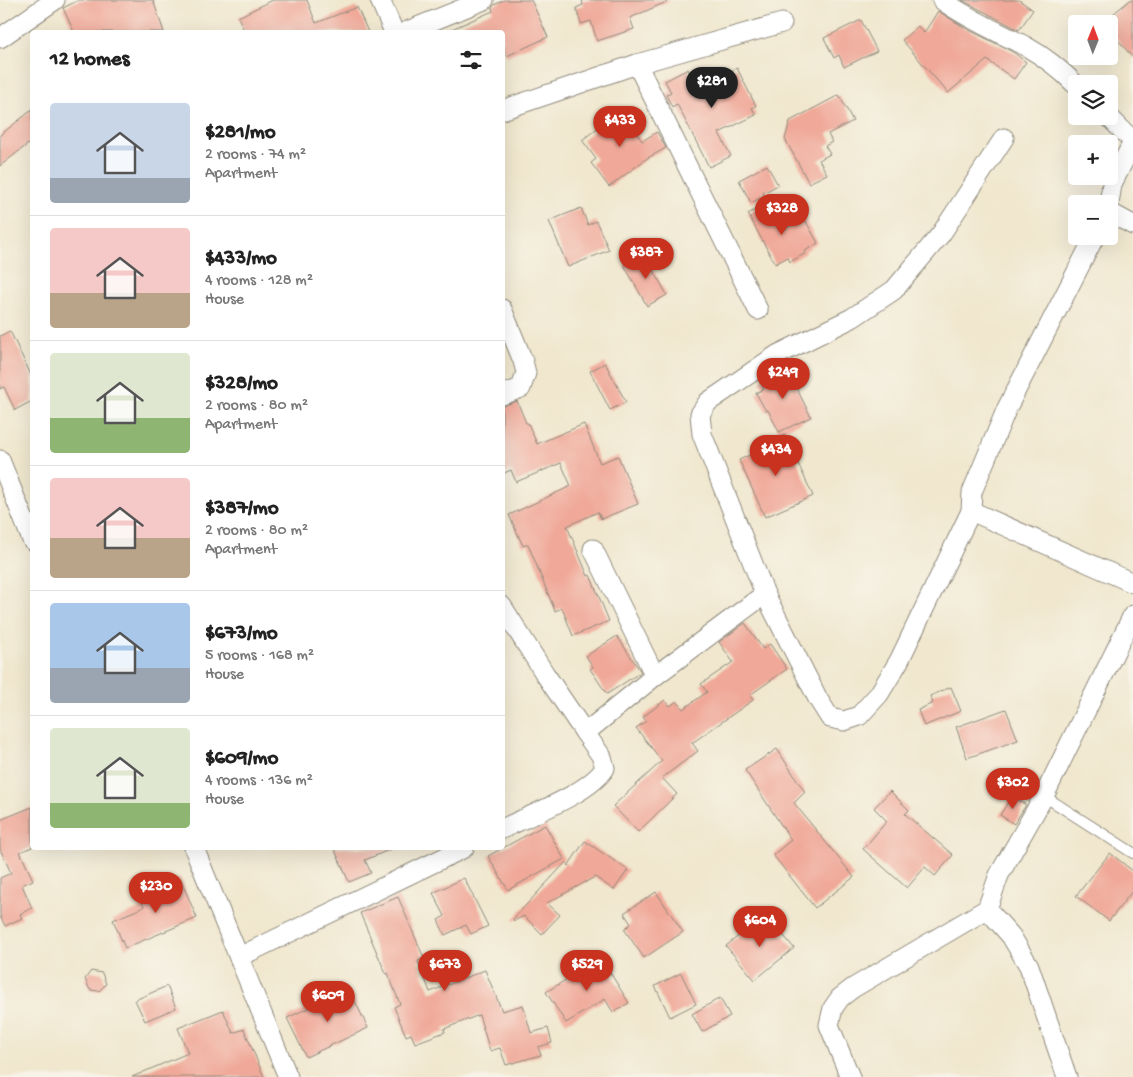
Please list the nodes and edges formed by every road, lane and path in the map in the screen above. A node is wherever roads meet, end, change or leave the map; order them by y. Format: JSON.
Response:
{"nodes":[{"id":1,"x":55,"y":0,"type":"edge"},
{"id":2,"x":380,"y":0,"type":"edge"},
{"id":3,"x":484,"y":0,"type":"edge"},
{"id":4,"x":942,"y":0,"type":"edge"},
{"id":5,"x":782,"y":23,"type":"dead end"},
{"id":6,"x":393,"y":30,"type":"edge"},
{"id":7,"x":410,"y":30,"type":"edge"},
{"id":8,"x":0,"y":38,"type":"edge"},
{"id":9,"x":637,"y":64,"type":"junction"},
{"id":10,"x":1068,"y":78,"type":"edge"},
{"id":11,"x":505,"y":109,"type":"edge"},
{"id":12,"x":1117,"y":125,"type":"edge"},
{"id":13,"x":1004,"y":138,"type":"dead end"},
{"id":14,"x":1133,"y":141,"type":"edge"},
{"id":15,"x":1110,"y":195,"type":"edge"},
{"id":16,"x":1118,"y":217,"type":"edge"},
{"id":17,"x":1133,"y":225,"type":"edge"},
{"id":18,"x":1090,"y":245,"type":"edge"},
{"id":19,"x":758,"y":310,"type":"dead end"},
{"id":20,"x":505,"y":316,"type":"edge"},
{"id":21,"x":505,"y":395,"type":"edge"},
{"id":22,"x":0,"y":460,"type":"edge"},
{"id":23,"x":971,"y":511,"type":"junction"},
{"id":24,"x":30,"y":535,"type":"edge"},
{"id":25,"x":593,"y":549,"type":"dead end"},
{"id":26,"x":1133,"y":583,"type":"edge"},
{"id":27,"x":765,"y":594,"type":"junction"},
{"id":28,"x":505,"y":611,"type":"edge"},
{"id":29,"x":1133,"y":615,"type":"edge"},
{"id":30,"x":655,"y":676,"type":"junction"},
{"id":31,"x":585,"y":733,"type":"junction"},
{"id":32,"x":1044,"y":796,"type":"junction"},
{"id":33,"x":505,"y":828,"type":"edge"},
{"id":34,"x":195,"y":850,"type":"edge"},
{"id":35,"x":460,"y":850,"type":"edge"},
{"id":36,"x":1133,"y":853,"type":"edge"},
{"id":37,"x":987,"y":909,"type":"junction"},
{"id":38,"x":239,"y":957,"type":"junction"},
{"id":39,"x":288,"y":1077,"type":"edge"},
{"id":40,"x":850,"y":1077,"type":"edge"},
{"id":41,"x":1067,"y":1077,"type":"edge"}],
"edges":[{"from":1,"to":8,"type":"street"},
{"from":2,"to":6,"type":"street"},
{"from":3,"to":7,"type":"street"},
{"from":4,"to":10,"type":"street"},
{"from":5,"to":9,"type":"street"},
{"from":9,"to":11,"type":"street"},
{"from":9,"to":19,"type":"street"},
{"from":12,"to":14,"type":"street"},
{"from":13,"to":27,"type":"street"},
{"from":14,"to":15,"type":"street"},
{"from":16,"to":17,"type":"street"},
{"from":18,"to":23,"type":"street"},
{"from":20,"to":21,"type":"street"},
{"from":22,"to":24,"type":"street"},
{"from":23,"to":26,"type":"street"},
{"from":23,"to":27,"type":"street"},
{"from":25,"to":30,"type":"street"},
{"from":27,"to":30,"type":"street"},
{"from":28,"to":31,"type":"street"},
{"from":29,"to":32,"type":"street"},
{"from":30,"to":31,"type":"street"},
{"from":31,"to":33,"type":"street"},
{"from":32,"to":36,"type":"lane"},
{"from":32,"to":37,"type":"street"},
{"from":34,"to":38,"type":"street"},
{"from":35,"to":38,"type":"street"},
{"from":37,"to":40,"type":"street"},
{"from":37,"to":41,"type":"street"},
{"from":38,"to":39,"type":"street"}]}
